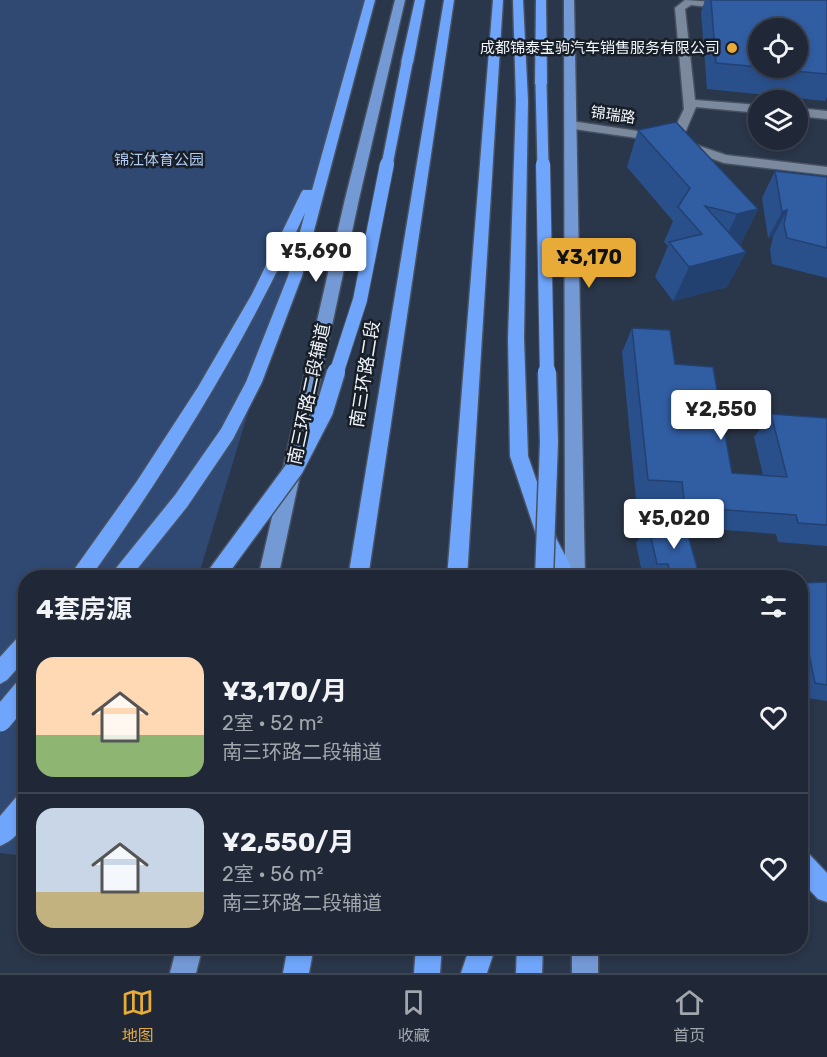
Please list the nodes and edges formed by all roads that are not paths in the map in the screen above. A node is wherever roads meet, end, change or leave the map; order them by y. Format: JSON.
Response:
{"nodes":[{"id":1,"x":370,"y":0,"type":"edge"},
{"id":2,"x":400,"y":0,"type":"edge"},
{"id":3,"x":420,"y":0,"type":"edge"},
{"id":4,"x":449,"y":0,"type":"edge"},
{"id":5,"x":498,"y":0,"type":"edge"},
{"id":6,"x":518,"y":0,"type":"edge"},
{"id":7,"x":541,"y":0,"type":"edge"},
{"id":8,"x":569,"y":0,"type":"edge"},
{"id":9,"x":735,"y":6,"type":"edge"},
{"id":10,"x":689,"y":103,"type":"junction"},
{"id":11,"x":748,"y":108,"type":"edge"},
{"id":12,"x":808,"y":113,"type":"edge"},
{"id":13,"x":827,"y":115,"type":"edge"},
{"id":14,"x":571,"y":125,"type":"junction"},
{"id":15,"x":675,"y":142,"type":"junction"},
{"id":16,"x":331,"y":143,"type":"junction"},
{"id":17,"x":827,"y":171,"type":"edge"},
{"id":18,"x":84,"y":570,"type":"edge"},
{"id":19,"x":125,"y":570,"type":"edge"},
{"id":20,"x":220,"y":570,"type":"edge"},
{"id":21,"x":270,"y":570,"type":"edge"},
{"id":22,"x":359,"y":570,"type":"edge"},
{"id":23,"x":458,"y":570,"type":"edge"},
{"id":24,"x":544,"y":570,"type":"edge"},
{"id":25,"x":563,"y":570,"type":"edge"},
{"id":26,"x":575,"y":570,"type":"edge"},
{"id":27,"x":18,"y":652,"type":"edge"},
{"id":28,"x":0,"y":673,"type":"edge"},
{"id":29,"x":18,"y":699,"type":"edge"},
{"id":30,"x":18,"y":702,"type":"edge"},
{"id":31,"x":18,"y":706,"type":"edge"},
{"id":32,"x":0,"y":707,"type":"edge"},
{"id":33,"x":0,"y":721,"type":"edge"},
{"id":34,"x":18,"y":813,"type":"edge"},
{"id":35,"x":0,"y":834,"type":"edge"},
{"id":36,"x":808,"y":871,"type":"edge"},
{"id":37,"x":808,"y":880,"type":"edge"},
{"id":38,"x":827,"y":890,"type":"edge"},
{"id":39,"x":827,"y":895,"type":"edge"},
{"id":40,"x":188,"y":954,"type":"edge"},
{"id":41,"x":300,"y":954,"type":"edge"},
{"id":42,"x":428,"y":954,"type":"edge"},
{"id":43,"x":480,"y":954,"type":"edge"},
{"id":44,"x":530,"y":954,"type":"edge"},
{"id":45,"x":183,"y":973,"type":"edge"},
{"id":46,"x":296,"y":973,"type":"edge"},
{"id":47,"x":427,"y":973,"type":"edge"},
{"id":48,"x":474,"y":973,"type":"edge"},
{"id":49,"x":529,"y":973,"type":"edge"}],
"edges":[{"from":1,"to":16,"type":"highway"},
{"from":2,"to":21,"type":"main road","name":"南三环路二段辅道"},
{"from":3,"to":20,"type":"highway","bridge":true},
{"from":4,"to":22,"type":"highway","name":"南三环路二段"},
{"from":5,"to":23,"type":"highway"},
{"from":6,"to":25,"type":"highway","bridge":true},
{"from":7,"to":24,"type":"highway","bridge":true},
{"from":8,"to":14,"type":"main road"},
{"from":9,"to":10,"type":"street"},
{"from":10,"to":11,"type":"street"},
{"from":10,"to":15,"type":"street"},
{"from":12,"to":13,"type":"street"},
{"from":14,"to":15,"type":"street","name":"锦瑞路"},
{"from":14,"to":26,"type":"main road"},
{"from":15,"to":17,"type":"street","name":"锦瑞路"},
{"from":16,"to":18,"type":"highway"},
{"from":16,"to":19,"type":"highway"},
{"from":27,"to":28,"type":"highway"},
{"from":29,"to":33,"type":"highway","bridge":true},
{"from":30,"to":32,"type":"street"},
{"from":31,"to":33,"type":"highway"},
{"from":34,"to":35,"type":"highway"},
{"from":36,"to":38,"type":"highway"},
{"from":37,"to":39,"type":"highway"},
{"from":40,"to":45,"type":"main road"},
{"from":41,"to":46,"type":"highway"},
{"from":42,"to":47,"type":"highway"},
{"from":43,"to":48,"type":"highway"},
{"from":44,"to":49,"type":"highway"}]}
